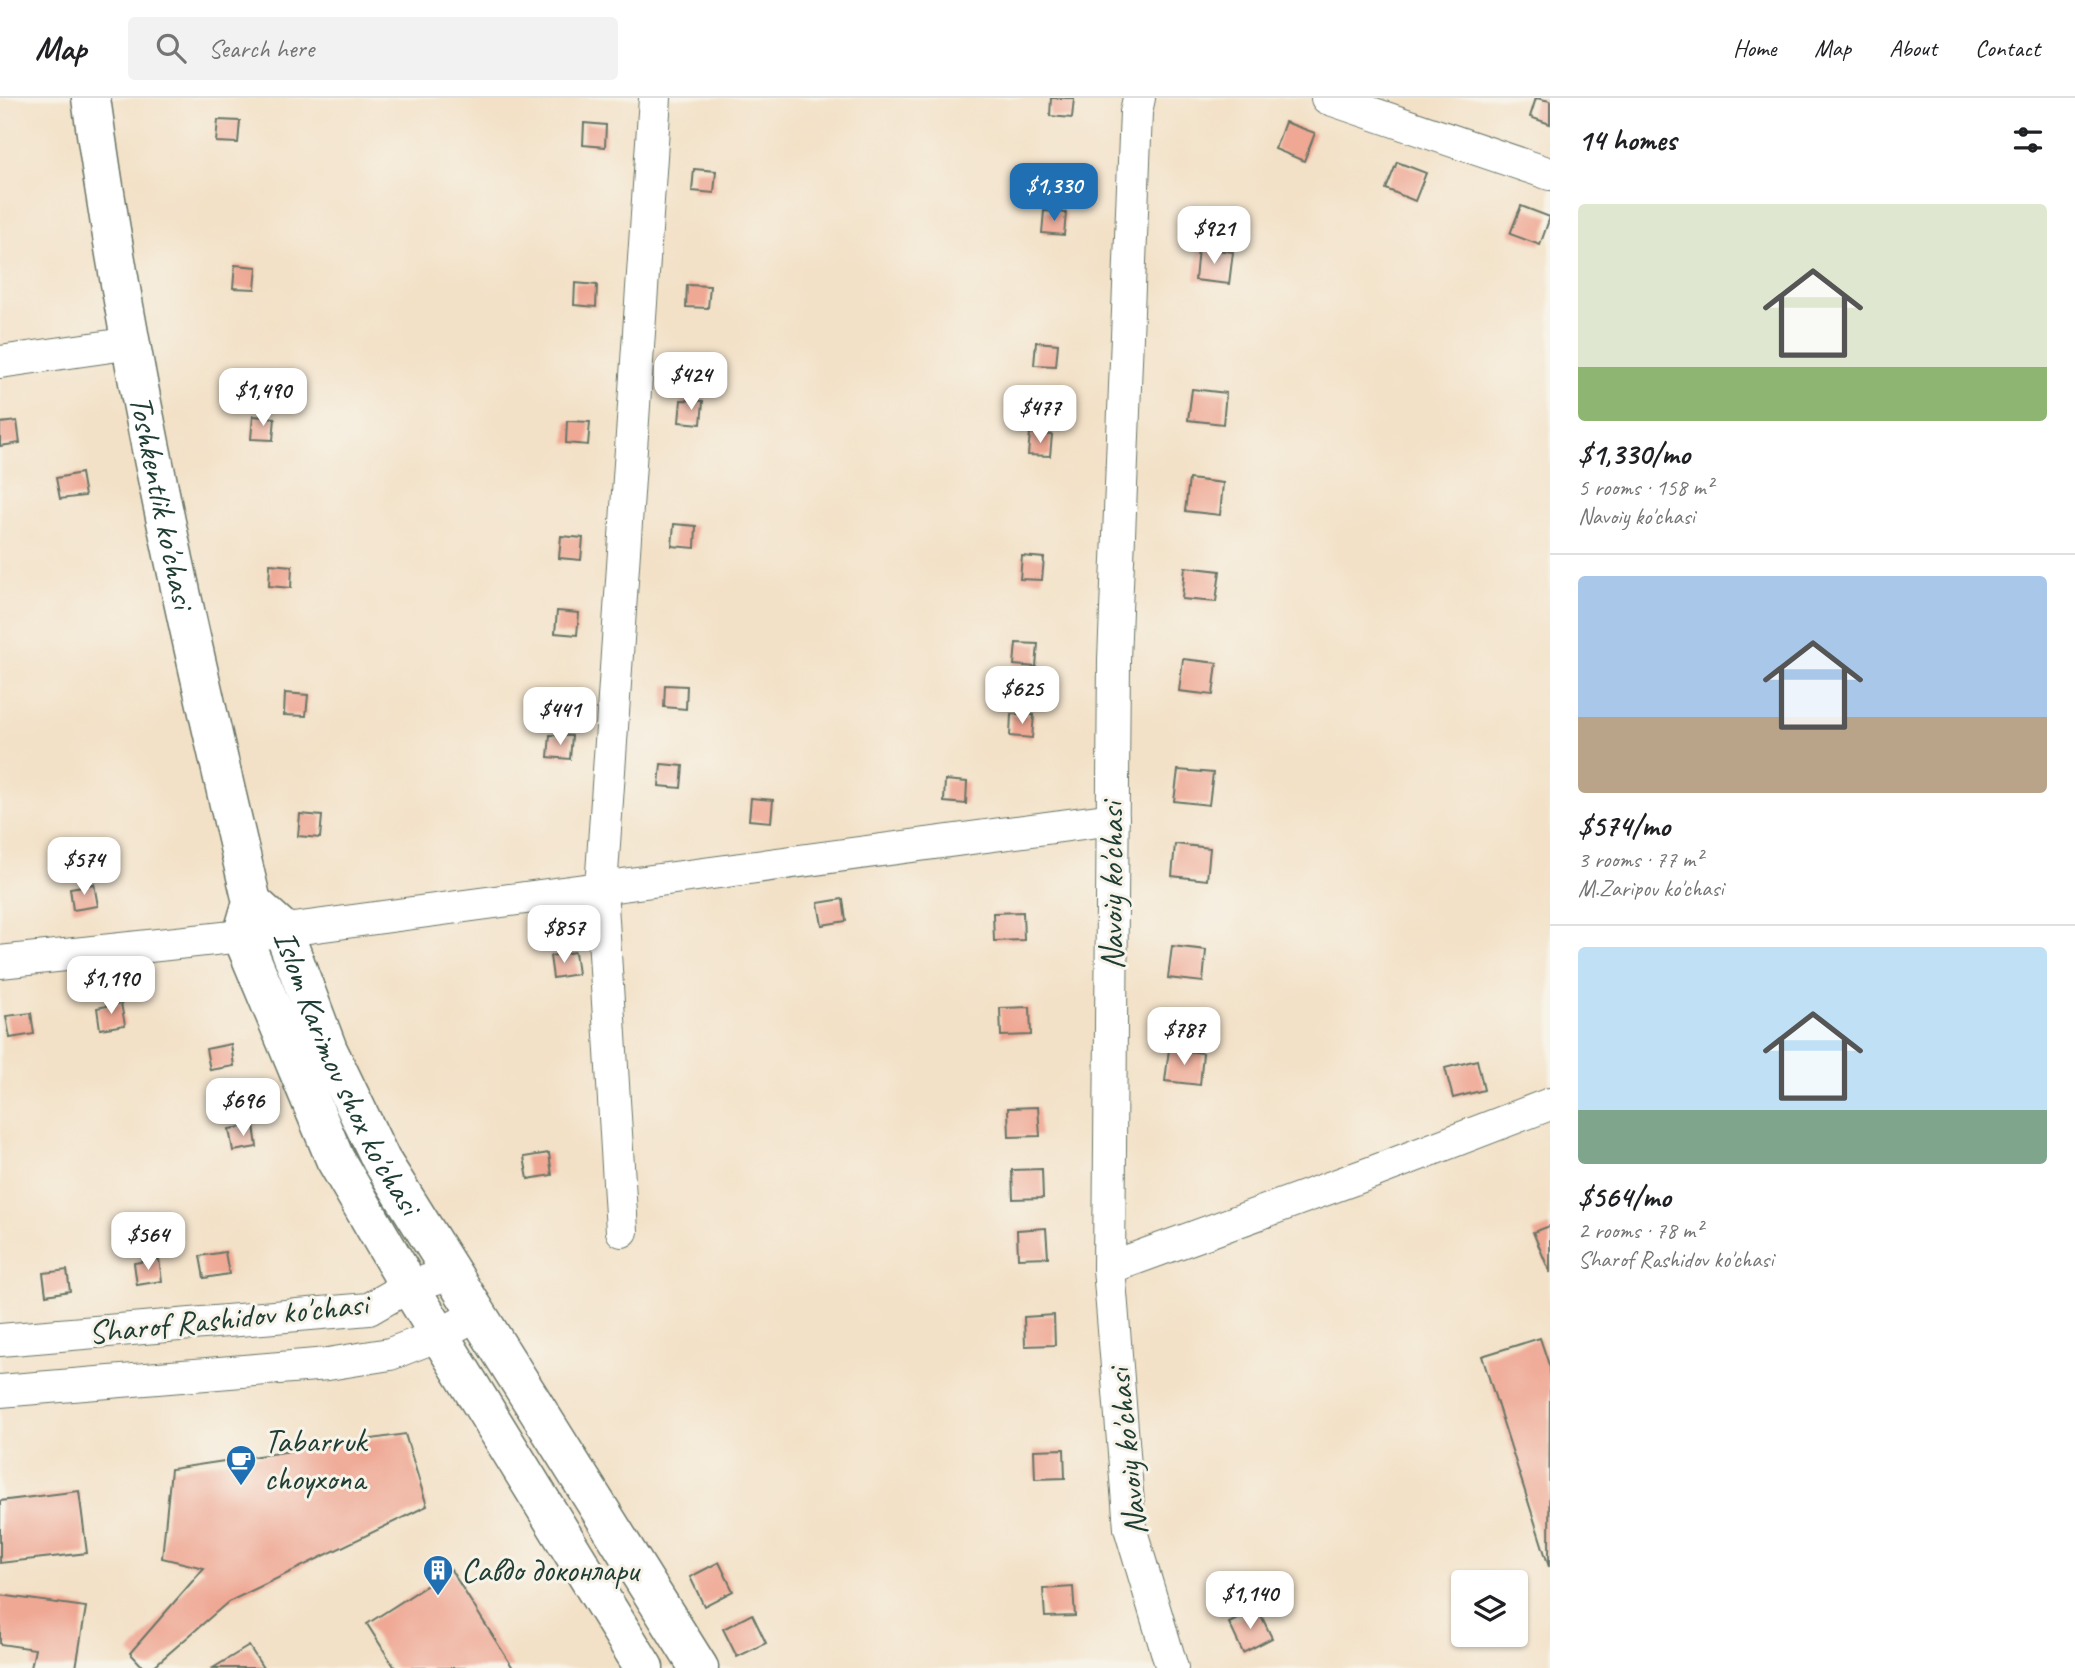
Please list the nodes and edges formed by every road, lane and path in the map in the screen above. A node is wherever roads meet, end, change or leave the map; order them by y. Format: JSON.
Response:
{"nodes":[{"id":1,"x":91,"y":98,"type":"edge"},
{"id":2,"x":654,"y":98,"type":"edge"},
{"id":3,"x":1139,"y":98,"type":"edge"},
{"id":4,"x":1327,"y":98,"type":"edge"},
{"id":5,"x":1550,"y":174,"type":"edge"},
{"id":6,"x":132,"y":343,"type":"junction"},
{"id":7,"x":0,"y":362,"type":"edge"},
{"id":8,"x":1113,"y":819,"type":"junction"},
{"id":9,"x":601,"y":888,"type":"junction"},
{"id":10,"x":247,"y":919,"type":"junction"},
{"id":11,"x":283,"y":930,"type":"junction"},
{"id":12,"x":0,"y":962,"type":"edge"},
{"id":13,"x":1550,"y":1104,"type":"edge"},
{"id":14,"x":622,"y":1231,"type":"dead end"},
{"id":15,"x":1110,"y":1268,"type":"junction"},
{"id":16,"x":450,"y":1274,"type":"junction"},
{"id":17,"x":396,"y":1294,"type":"junction"},
{"id":18,"x":478,"y":1314,"type":"junction"},
{"id":19,"x":439,"y":1335,"type":"junction"},
{"id":20,"x":0,"y":1340,"type":"edge"},
{"id":21,"x":402,"y":1349,"type":"junction"},
{"id":22,"x":0,"y":1391,"type":"edge"},
{"id":23,"x":644,"y":1668,"type":"edge"},
{"id":24,"x":699,"y":1668,"type":"edge"},
{"id":25,"x":1172,"y":1668,"type":"edge"}],
"edges":[{"from":1,"to":6,"type":"main road","name":"Toshkentlik ko'chasi"},
{"from":2,"to":9,"type":"street"},
{"from":3,"to":8,"type":"street","name":"Navoiy ko'chasi"},
{"from":4,"to":5,"type":"street"},
{"from":6,"to":7,"type":"street"},
{"from":6,"to":10,"type":"main road","name":"Toshkentlik ko'chasi"},
{"from":8,"to":9,"type":"street"},
{"from":8,"to":15,"type":"street","name":"Navoiy ko'chasi"},
{"from":9,"to":11,"type":"street"},
{"from":9,"to":14,"type":"street"},
{"from":10,"to":11,"type":"main road","name":"Islom Karimov shox ko'chasi"},
{"from":10,"to":12,"type":"street"},
{"from":10,"to":17,"type":"main road","name":"Islom Karimov shox ko'chasi"},
{"from":11,"to":16,"type":"main road","name":"Islom Karimov shox ko'chasi"},
{"from":13,"to":15,"type":"street"},
{"from":15,"to":25,"type":"street","name":"Navoiy ko'chasi"},
{"from":16,"to":17,"type":"street","name":"Sharof Rashidov ko'chasi"},
{"from":16,"to":18,"type":"main road","name":"Islom Karimov shox ko'chasi"},
{"from":17,"to":19,"type":"main road","name":"Islom Karimov shox ko'chasi"},
{"from":17,"to":20,"type":"street","name":"Sharof Rashidov ko'chasi"},
{"from":17,"to":21,"type":"street"},
{"from":18,"to":19,"type":"street"},
{"from":18,"to":24,"type":"main road","name":"Islom Karimov shox ko'chasi"},
{"from":19,"to":21,"type":"street"},
{"from":19,"to":23,"type":"main road","name":"Islom Karimov shox ko'chasi"},
{"from":21,"to":22,"type":"street"}]}
